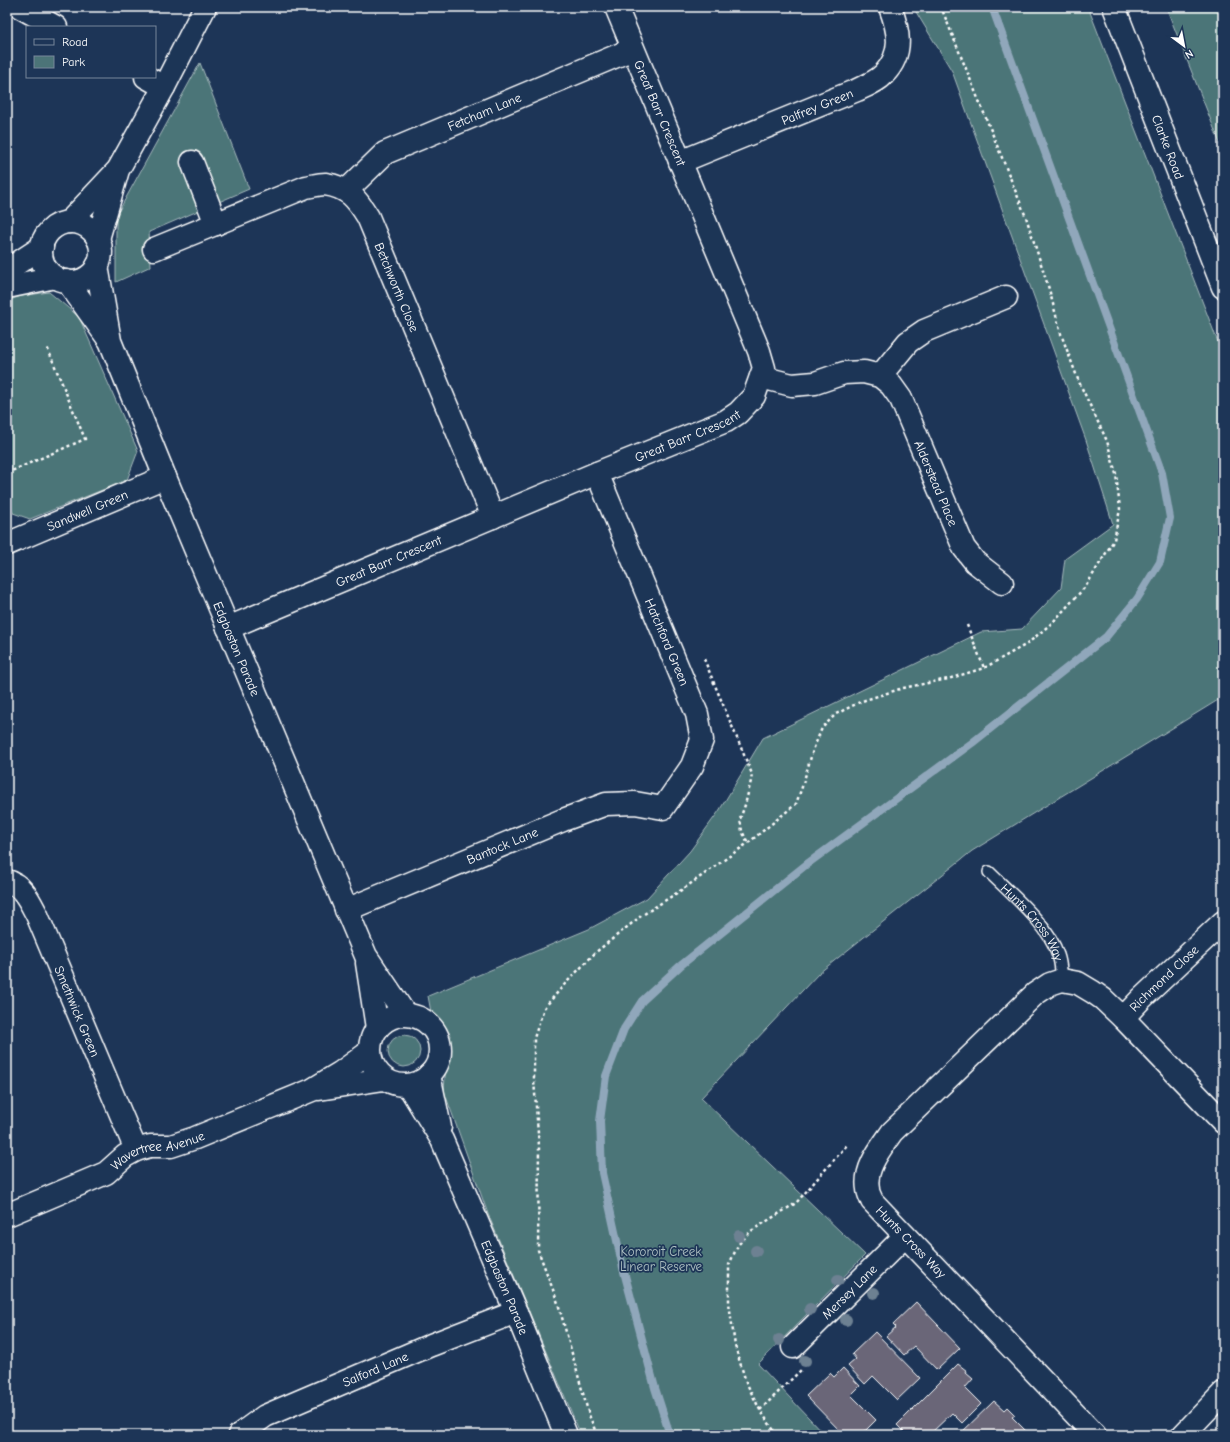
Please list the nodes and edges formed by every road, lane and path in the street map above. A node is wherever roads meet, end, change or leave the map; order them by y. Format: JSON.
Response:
{"nodes":[{"id":1,"x":20,"y":7,"type":"edge"},
{"id":2,"x":205,"y":7,"type":"edge"},
{"id":3,"x":616,"y":7,"type":"edge"},
{"id":4,"x":890,"y":7,"type":"edge"},
{"id":5,"x":942,"y":7,"type":"edge"},
{"id":6,"x":1114,"y":7,"type":"edge"},
{"id":7,"x":54,"y":26,"type":"edge"},
{"id":8,"x":633,"y":48,"type":"junction"},
{"id":9,"x":155,"y":82,"type":"edge"},
{"id":10,"x":192,"y":162,"type":"dead end"},
{"id":11,"x":680,"y":162,"type":"junction"},
{"id":12,"x":118,"y":170,"type":"junction"},
{"id":13,"x":346,"y":191,"type":"junction"},
{"id":14,"x":69,"y":222,"type":"junction"},
{"id":15,"x":216,"y":224,"type":"junction"},
{"id":16,"x":98,"y":239,"type":"junction"},
{"id":17,"x":42,"y":247,"type":"junction"},
{"id":18,"x":154,"y":249,"type":"dead end"},
{"id":19,"x":97,"y":266,"type":"junction"},
{"id":20,"x":7,"y":270,"type":"edge"},
{"id":21,"x":61,"y":279,"type":"junction"},
{"id":22,"x":7,"y":287,"type":"edge"},
{"id":23,"x":1223,"y":287,"type":"edge"},
{"id":24,"x":1006,"y":297,"type":"dead end"},
{"id":25,"x":110,"y":341,"type":"junction"},
{"id":26,"x":47,"y":348,"type":"dead end"},
{"id":27,"x":880,"y":376,"type":"junction"},
{"id":28,"x":762,"y":377,"type":"junction"},
{"id":29,"x":7,"y":473,"type":"edge"},
{"id":30,"x":597,"y":473,"type":"junction"},
{"id":31,"x":165,"y":477,"type":"junction"},
{"id":32,"x":493,"y":517,"type":"junction"},
{"id":33,"x":8,"y":542,"type":"edge"},
{"id":34,"x":1002,"y":583,"type":"dead end"},
{"id":35,"x":967,"y":625,"type":"dead end"},
{"id":36,"x":228,"y":628,"type":"junction"},
{"id":37,"x":704,"y":659,"type":"dead end"},
{"id":38,"x":984,"y":668,"type":"junction"},
{"id":39,"x":664,"y":808,"type":"joint"},
{"id":40,"x":748,"y":843,"type":"junction"},
{"id":41,"x":989,"y":872,"type":"dead end"},
{"id":42,"x":7,"y":881,"type":"edge"},
{"id":43,"x":346,"y":910,"type":"junction"},
{"id":44,"x":1223,"y":922,"type":"edge"},
{"id":45,"x":366,"y":956,"type":"junction"},
{"id":46,"x":1062,"y":980,"type":"junction"},
{"id":47,"x":405,"y":1014,"type":"junction"},
{"id":48,"x":1123,"y":1018,"type":"junction"},
{"id":49,"x":377,"y":1028,"type":"junction"},
{"id":50,"x":369,"y":1052,"type":"junction"},
{"id":51,"x":429,"y":1076,"type":"junction"},
{"id":52,"x":384,"y":1079,"type":"junction"},
{"id":53,"x":408,"y":1085,"type":"junction"},
{"id":54,"x":312,"y":1090,"type":"junction"},
{"id":55,"x":1223,"y":1122,"type":"edge"},
{"id":56,"x":442,"y":1140,"type":"junction"},
{"id":57,"x":847,"y":1145,"type":"dead end"},
{"id":58,"x":136,"y":1150,"type":"junction"},
{"id":59,"x":7,"y":1215,"type":"edge"},
{"id":60,"x":905,"y":1236,"type":"junction"},
{"id":61,"x":516,"y":1312,"type":"junction"},
{"id":62,"x":793,"y":1347,"type":"dead end"},
{"id":63,"x":804,"y":1368,"type":"dead end"},
{"id":64,"x":1223,"y":1393,"type":"edge"},
{"id":65,"x":760,"y":1410,"type":"junction"},
{"id":66,"x":239,"y":1435,"type":"edge"},
{"id":67,"x":566,"y":1435,"type":"edge"},
{"id":68,"x":597,"y":1435,"type":"edge"},
{"id":69,"x":777,"y":1435,"type":"edge"},
{"id":70,"x":1095,"y":1435,"type":"edge"},
{"id":71,"x":1183,"y":1435,"type":"edge"}],
"edges":[{"from":1,"to":7,"type":"street"},
{"from":2,"to":9,"type":"street"},
{"from":3,"to":8,"type":"street","name":"Great Barr Crescent"},
{"from":4,"to":11,"type":"street","name":"Palfrey Green"},
{"from":5,"to":38,"type":"path"},
{"from":6,"to":23,"type":"street","name":"Clarke Road"},
{"from":8,"to":11,"type":"street","name":"Great Barr Crescent"},
{"from":8,"to":13,"type":"street","name":"Fetcham Lane"},
{"from":9,"to":12,"type":"street"},
{"from":10,"to":15,"type":"street"},
{"from":11,"to":28,"type":"street","name":"Great Barr Crescent"},
{"from":12,"to":14,"type":"street"},
{"from":12,"to":16,"type":"street"},
{"from":13,"to":15,"type":"street","name":"Betchworth Close"},
{"from":13,"to":32,"type":"street","name":"Betchworth Close"},
{"from":14,"to":16,"type":"street"},
{"from":14,"to":17,"type":"street"},
{"from":15,"to":18,"type":"street","name":"Betchworth Close"},
{"from":16,"to":19,"type":"street"},
{"from":17,"to":20,"type":"street"},
{"from":17,"to":21,"type":"street"},
{"from":19,"to":21,"type":"street"},
{"from":19,"to":25,"type":"street","name":"Edgbaston Parade"},
{"from":21,"to":22,"type":"street"},
{"from":21,"to":25,"type":"street","name":"Edgbaston Parade"},
{"from":24,"to":27,"type":"street"},
{"from":25,"to":31,"type":"street","name":"Edgbaston Parade"},
{"from":26,"to":29,"type":"path"},
{"from":27,"to":28,"type":"street"},
{"from":27,"to":34,"type":"street","name":"Alderstead Place"},
{"from":28,"to":30,"type":"street","name":"Great Barr Crescent"},
{"from":30,"to":32,"type":"street","name":"Great Barr Crescent"},
{"from":30,"to":39,"type":"street","name":"Hatchford Green"},
{"from":31,"to":33,"type":"street","name":"Sandwell Green"},
{"from":31,"to":36,"type":"street","name":"Edgbaston Parade"},
{"from":32,"to":36,"type":"street","name":"Great Barr Crescent"},
{"from":35,"to":38,"type":"path"},
{"from":36,"to":43,"type":"street","name":"Edgbaston Parade"},
{"from":37,"to":40,"type":"path"},
{"from":38,"to":40,"type":"path"},
{"from":39,"to":43,"type":"street","name":"Bantock Lane"},
{"from":40,"to":68,"type":"path"},
{"from":41,"to":46,"type":"lane","name":"Hunts Cross Way"},
{"from":42,"to":58,"type":"street","name":"Smethwick Green"},
{"from":43,"to":45,"type":"street","name":"Edgbaston Parade"},
{"from":44,"to":48,"type":"street","name":"Richmond Close"},
{"from":45,"to":47,"type":"street","name":"Edgbaston Parade"},
{"from":45,"to":49,"type":"street","name":"Edgbaston Parade"},
{"from":46,"to":48,"type":"street","name":"Hunts Cross Way"},
{"from":46,"to":60,"type":"street","name":"Hunts Cross Way"},
{"from":47,"to":49,"type":"street"},
{"from":47,"to":51,"type":"street"},
{"from":48,"to":55,"type":"street","name":"Hunts Cross Way"},
{"from":49,"to":50,"type":"street"},
{"from":50,"to":52,"type":"street"},
{"from":50,"to":54,"type":"street","name":"Wavertree Avenue"},
{"from":51,"to":53,"type":"street"},
{"from":51,"to":56,"type":"street","name":"Edgbaston Parade"},
{"from":52,"to":53,"type":"street"},
{"from":52,"to":54,"type":"street","name":"Wavertree Avenue"},
{"from":53,"to":56,"type":"street","name":"Edgbaston Parade"},
{"from":54,"to":58,"type":"street","name":"Wavertree Avenue"},
{"from":56,"to":61,"type":"street","name":"Edgbaston Parade"},
{"from":57,"to":65,"type":"path"},
{"from":58,"to":59,"type":"street","name":"Wavertree Avenue"},
{"from":60,"to":62,"type":"street","name":"Mersey Lane"},
{"from":60,"to":70,"type":"street","name":"Hunts Cross Way"},
{"from":61,"to":66,"type":"street","name":"Salford Lane"},
{"from":61,"to":67,"type":"street","name":"Edgbaston Parade"},
{"from":63,"to":65,"type":"path"},
{"from":64,"to":71,"type":"street"},
{"from":65,"to":69,"type":"path"}]}
